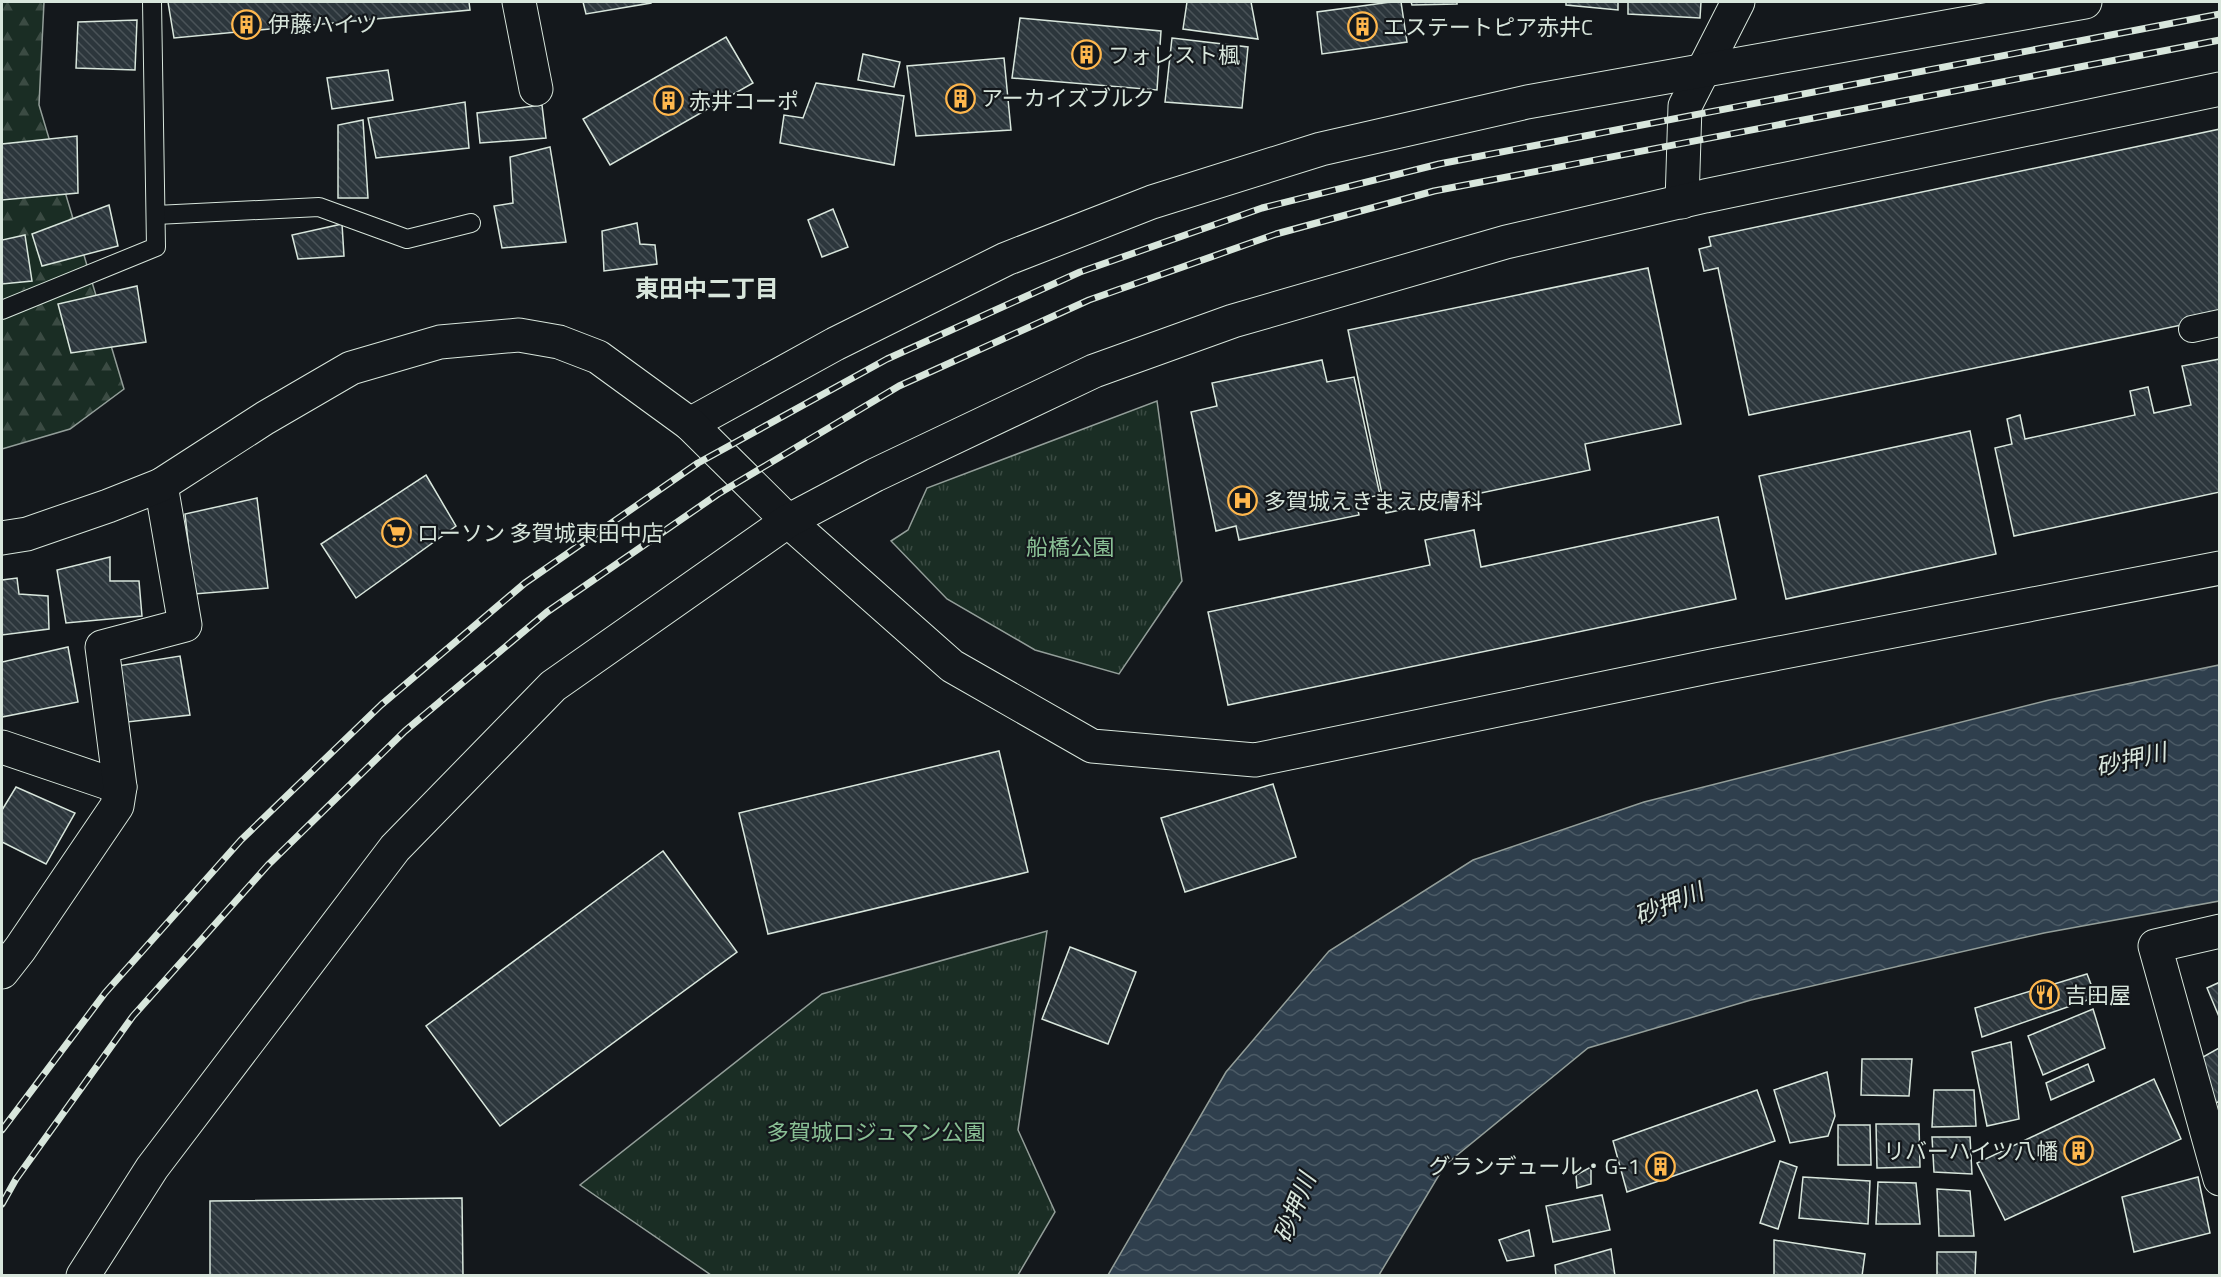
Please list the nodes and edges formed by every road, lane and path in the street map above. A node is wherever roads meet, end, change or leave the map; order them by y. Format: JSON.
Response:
{"nodes":[{"id":1,"x":152,"y":2,"type":"edge"},
{"id":2,"x":519,"y":2,"type":"edge"},
{"id":3,"x":1738,"y":2,"type":"edge"},
{"id":4,"x":2085,"y":2,"type":"edge"},
{"id":5,"x":1704,"y":71,"type":"junction"},
{"id":6,"x":536,"y":89,"type":"dead end"},
{"id":7,"x":2220,"y":89,"type":"edge"},
{"id":8,"x":1682,"y":202,"type":"junction"},
{"id":9,"x":156,"y":215,"type":"junction"},
{"id":10,"x":471,"y":223,"type":"dead end"},
{"id":11,"x":2,"y":310,"type":"edge"},
{"id":12,"x":2220,"y":323,"type":"edge"},
{"id":13,"x":2192,"y":329,"type":"dead end"},
{"id":14,"x":690,"y":424,"type":"junction"},
{"id":15,"x":161,"y":484,"type":"junction"},
{"id":16,"x":788,"y":521,"type":"junction"},
{"id":17,"x":2,"y":538,"type":"edge"},
{"id":18,"x":2220,"y":568,"type":"edge"},
{"id":19,"x":2,"y":747,"type":"edge"},
{"id":20,"x":120,"y":787,"type":"junction"},
{"id":21,"x":2220,"y":931,"type":"edge"},
{"id":22,"x":8,"y":952,"type":"edge"},
{"id":23,"x":2220,"y":1179,"type":"edge"},
{"id":24,"x":82,"y":1275,"type":"edge"}],
"edges":[{"from":1,"to":9,"type":"lane"},
{"from":2,"to":6,"type":"street"},
{"from":3,"to":5,"type":"street"},
{"from":4,"to":5,"type":"street"},
{"from":5,"to":8,"type":"street"},
{"from":5,"to":14,"type":"street"},
{"from":7,"to":8,"type":"street"},
{"from":8,"to":16,"type":"street"},
{"from":9,"to":10,"type":"lane"},
{"from":9,"to":11,"type":"lane"},
{"from":12,"to":13,"type":"street"},
{"from":14,"to":15,"type":"street"},
{"from":14,"to":16,"type":"street"},
{"from":15,"to":17,"type":"street"},
{"from":15,"to":20,"type":"street"},
{"from":16,"to":18,"type":"street"},
{"from":16,"to":24,"type":"street"},
{"from":19,"to":20,"type":"street"},
{"from":20,"to":22,"type":"street"},
{"from":21,"to":23,"type":"street"}]}
